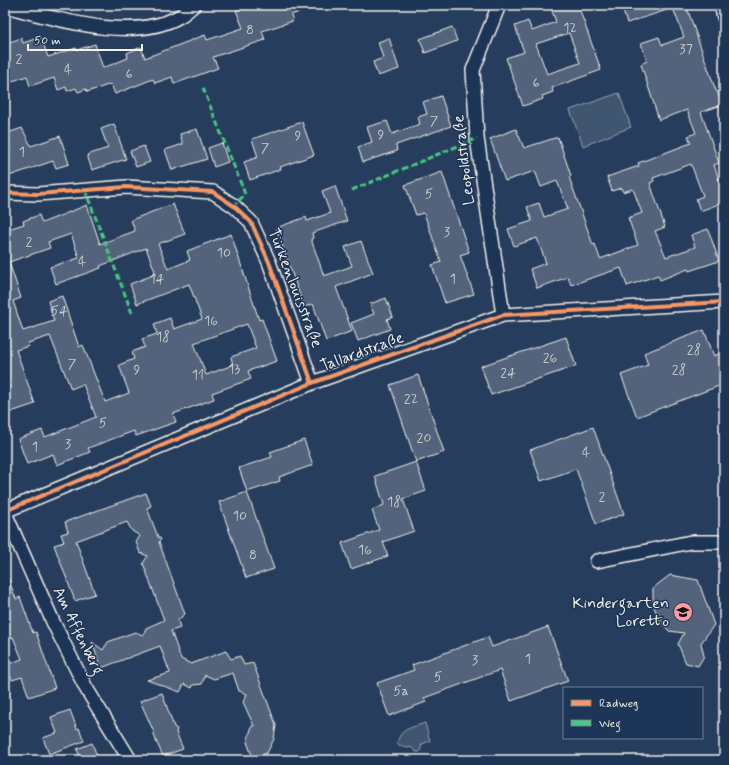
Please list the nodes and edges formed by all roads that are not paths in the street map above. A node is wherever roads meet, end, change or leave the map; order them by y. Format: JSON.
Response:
{"nodes":[{"id":1,"x":194,"y":5,"type":"edge"},
{"id":2,"x":499,"y":5,"type":"edge"},
{"id":3,"x":721,"y":5,"type":"edge"},
{"id":4,"x":5,"y":6,"type":"edge"},
{"id":5,"x":724,"y":17,"type":"edge"},
{"id":6,"x":5,"y":193,"type":"edge"},
{"id":7,"x":724,"y":302,"type":"edge"},
{"id":8,"x":503,"y":315,"type":"junction"},
{"id":9,"x":312,"y":383,"type":"junction"},
{"id":10,"x":5,"y":512,"type":"edge"},
{"id":11,"x":724,"y":542,"type":"edge"},
{"id":12,"x":597,"y":561,"type":"dead end"},
{"id":13,"x":130,"y":760,"type":"edge"}],
"edges":[{"from":1,"to":4,"type":"street"},
{"from":2,"to":8,"type":"street","name":"Leopoldstraße"},
{"from":3,"to":5,"type":"street"},
{"from":6,"to":9,"type":"street","name":"Türkenlouisstraße"},
{"from":7,"to":8,"type":"street","name":"Tallardstraße"},
{"from":8,"to":9,"type":"street","name":"Tallardstraße"},
{"from":9,"to":10,"type":"street","name":"Tallardstraße"},
{"from":10,"to":13,"type":"street","name":"Am Affenberg"},
{"from":11,"to":12,"type":"street"}]}
